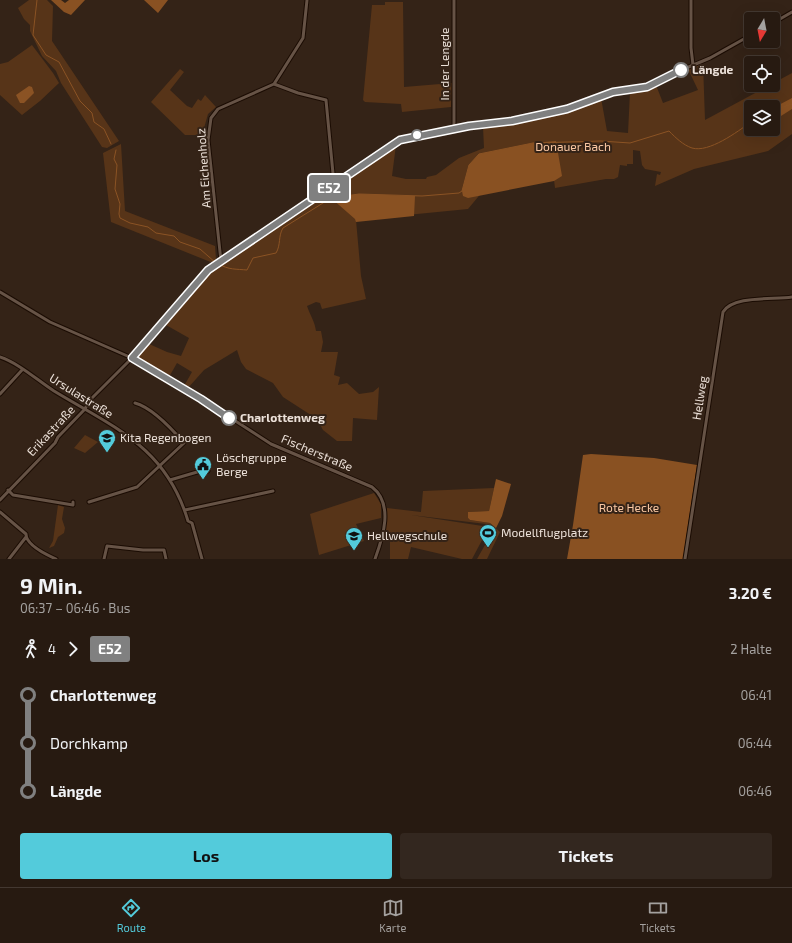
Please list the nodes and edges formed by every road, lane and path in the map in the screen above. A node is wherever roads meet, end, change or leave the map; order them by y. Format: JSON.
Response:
{"nodes":[{"id":1,"x":307,"y":0,"type":"edge"},
{"id":2,"x":454,"y":0,"type":"edge"},
{"id":3,"x":691,"y":0,"type":"edge"},
{"id":4,"x":792,"y":12,"type":"edge"},
{"id":5,"x":780,"y":19,"type":"edge"},
{"id":6,"x":744,"y":40,"type":"edge"},
{"id":7,"x":693,"y":65,"type":"junction"},
{"id":8,"x":274,"y":84,"type":"junction"},
{"id":9,"x":454,"y":129,"type":"junction"},
{"id":10,"x":334,"y":184,"type":"junction"},
{"id":11,"x":219,"y":263,"type":"junction"},
{"id":12,"x":0,"y":292,"type":"edge"},
{"id":13,"x":792,"y":297,"type":"edge"},
{"id":14,"x":0,"y":357,"type":"edge"},
{"id":15,"x":132,"y":358,"type":"junction"},
{"id":16,"x":22,"y":370,"type":"junction"},
{"id":17,"x":0,"y":394,"type":"edge"},
{"id":18,"x":135,"y":403,"type":"dead end"},
{"id":19,"x":85,"y":409,"type":"junction"},
{"id":20,"x":160,"y":465,"type":"junction"},
{"id":21,"x":208,"y":471,"type":"dead end"},
{"id":22,"x":170,"y":480,"type":"junction"},
{"id":23,"x":8,"y":490,"type":"junction"},
{"id":24,"x":273,"y":491,"type":"dead end"},
{"id":25,"x":1,"y":498,"type":"edge"},
{"id":26,"x":73,"y":502,"type":"dead end"},
{"id":27,"x":89,"y":502,"type":"dead end"},
{"id":28,"x":185,"y":510,"type":"junction"},
{"id":29,"x":0,"y":512,"type":"edge"},
{"id":30,"x":26,"y":537,"type":"junction"},
{"id":31,"x":9,"y":559,"type":"edge"},
{"id":32,"x":56,"y":559,"type":"edge"},
{"id":33,"x":104,"y":559,"type":"edge"},
{"id":34,"x":166,"y":559,"type":"edge"},
{"id":35,"x":202,"y":559,"type":"edge"},
{"id":36,"x":375,"y":559,"type":"edge"},
{"id":37,"x":685,"y":559,"type":"edge"}],
"edges":[{"from":1,"to":8,"type":"street"},
{"from":2,"to":9,"type":"street","name":"In der Lengde"},
{"from":3,"to":7,"type":"street"},
{"from":4,"to":5,"type":"street"},
{"from":6,"to":7,"type":"street","name":"Erikastraße"},
{"from":7,"to":9,"type":"street","name":"Erikastraße"},
{"from":8,"to":10,"type":"street"},
{"from":8,"to":11,"type":"street","name":"Am Eichenholz"},
{"from":9,"to":10,"type":"street","name":"Erikastraße"},
{"from":10,"to":11,"type":"street","name":"Erikastraße"},
{"from":11,"to":15,"type":"street","name":"Erikastraße"},
{"from":12,"to":15,"type":"street","name":"Fischerstraße"},
{"from":13,"to":37,"type":"street","name":"Hellweg"},
{"from":14,"to":16,"type":"street","name":"Ursulastraße"},
{"from":15,"to":19,"type":"street","name":"Erikastraße"},
{"from":15,"to":36,"type":"street","name":"Fischerstraße"},
{"from":16,"to":17,"type":"street"},
{"from":16,"to":19,"type":"street","name":"Ursulastraße"},
{"from":18,"to":20,"type":"street"},
{"from":19,"to":20,"type":"street","name":"Ursulastraße"},
{"from":19,"to":23,"type":"street","name":"Erikastraße"},
{"from":20,"to":22,"type":"street","name":"Ursulastraße"},
{"from":20,"to":27,"type":"street"},
{"from":21,"to":22,"type":"street"},
{"from":22,"to":28,"type":"street","name":"Ursulastraße"},
{"from":23,"to":25,"type":"street","name":"Erikastraße"},
{"from":23,"to":26,"type":"street"},
{"from":24,"to":28,"type":"street"},
{"from":28,"to":35,"type":"street","name":"Ursulastraße"},
{"from":29,"to":30,"type":"street"},
{"from":30,"to":31,"type":"street"},
{"from":30,"to":32,"type":"street"},
{"from":33,"to":34,"type":"street"}]}
